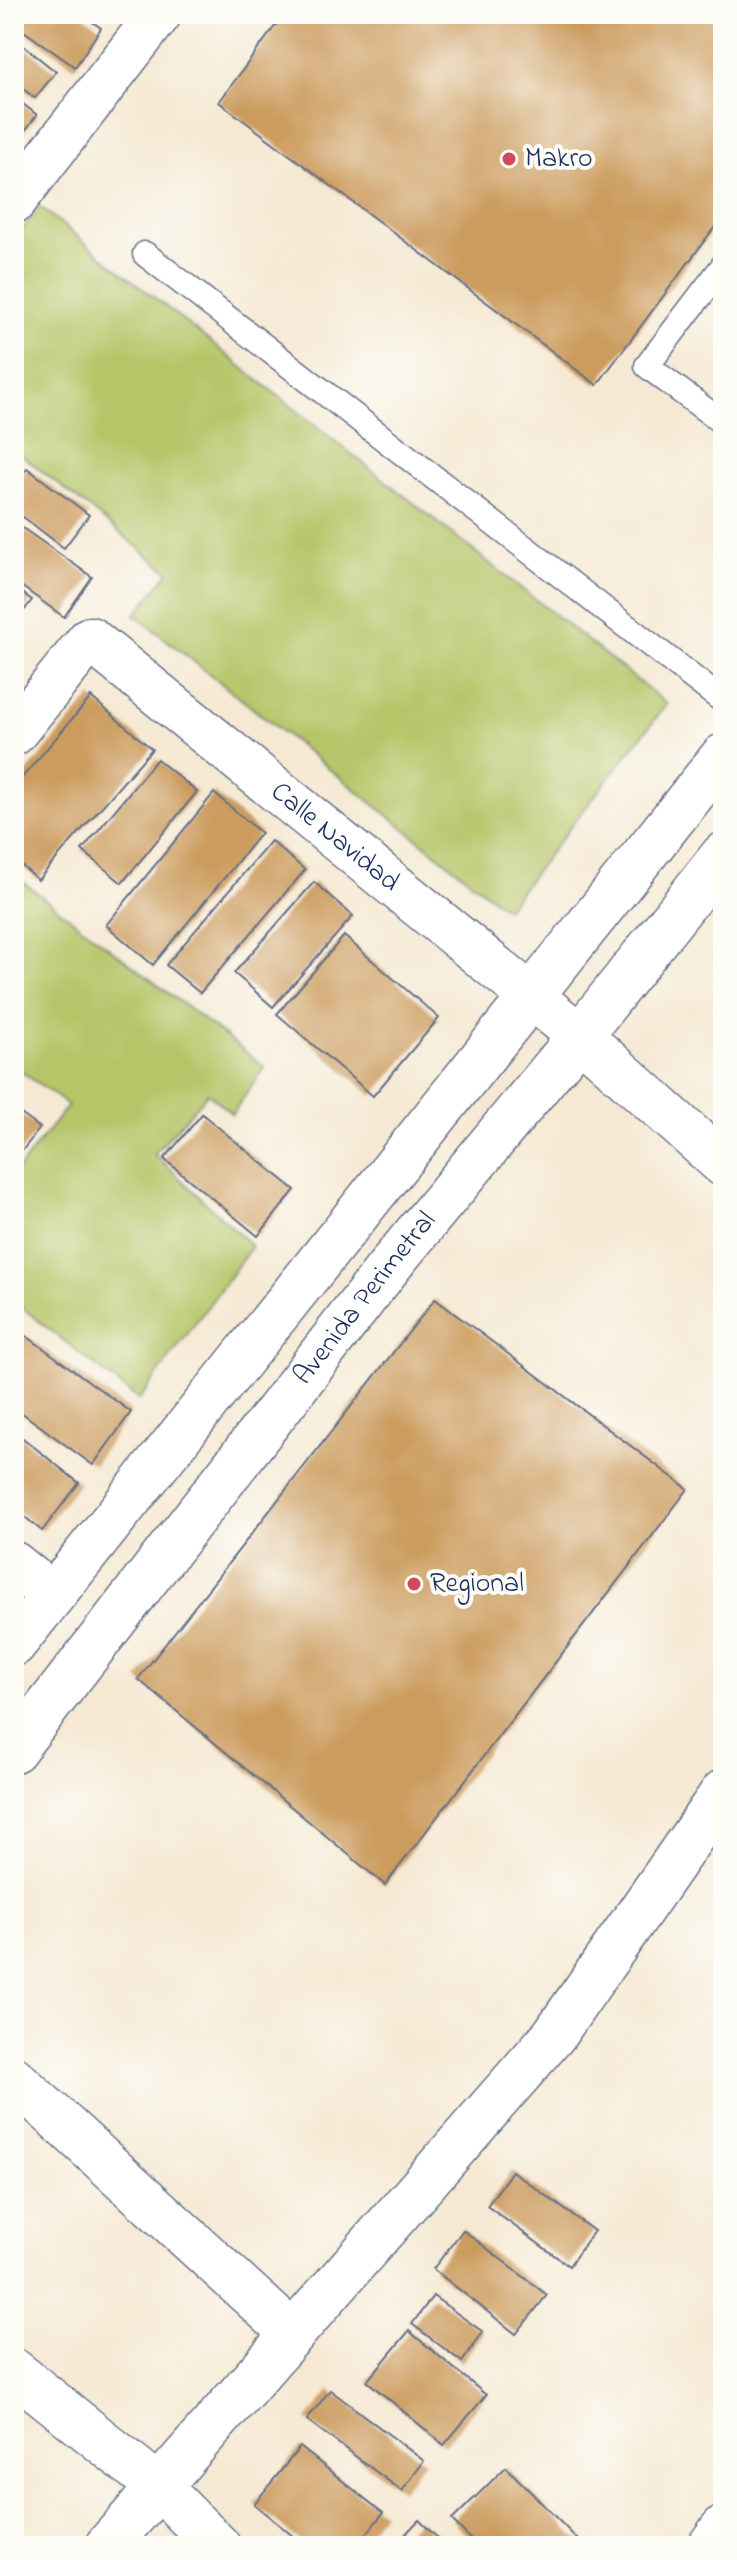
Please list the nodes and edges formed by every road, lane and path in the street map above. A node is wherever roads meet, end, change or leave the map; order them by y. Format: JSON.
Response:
{"nodes":[{"id":1,"x":146,"y":19,"type":"edge"},
{"id":2,"x":14,"y":201,"type":"edge"},
{"id":3,"x":145,"y":254,"type":"dead end"},
{"id":4,"x":723,"y":266,"type":"edge"},
{"id":5,"x":723,"y":423,"type":"edge"},
{"id":6,"x":723,"y":701,"type":"edge"},
{"id":7,"x":14,"y":733,"type":"edge"},
{"id":8,"x":723,"y":756,"type":"edge"},
{"id":9,"x":723,"y":855,"type":"edge"},
{"id":10,"x":531,"y":997,"type":"junction"},
{"id":11,"x":580,"y":1036,"type":"junction"},
{"id":12,"x":723,"y":1164,"type":"edge"},
{"id":13,"x":14,"y":1564,"type":"edge"},
{"id":14,"x":52,"y":1595,"type":"junction"},
{"id":15,"x":14,"y":1644,"type":"edge"},
{"id":16,"x":14,"y":1750,"type":"edge"},
{"id":17,"x":723,"y":1792,"type":"edge"},
{"id":18,"x":14,"y":2079,"type":"edge"},
{"id":19,"x":293,"y":2334,"type":"junction"},
{"id":20,"x":14,"y":2371,"type":"edge"},
{"id":21,"x":159,"y":2487,"type":"junction"},
{"id":22,"x":723,"y":2528,"type":"edge"},
{"id":23,"x":107,"y":2546,"type":"edge"},
{"id":24,"x":218,"y":2546,"type":"edge"},
{"id":25,"x":710,"y":2546,"type":"edge"}],
"edges":[{"from":1,"to":2,"type":"street"},
{"from":3,"to":6,"type":"lane"},
{"from":4,"to":5,"type":"lane"},
{"from":7,"to":10,"type":"street","name":"Calle Navidad"},
{"from":8,"to":10,"type":"street","name":"Avenida Perimetral"},
{"from":9,"to":11,"type":"street","name":"Avenida Perimetral"},
{"from":10,"to":11,"type":"street","name":"Calle Navidad"},
{"from":10,"to":14,"type":"street","name":"Avenida Perimetral"},
{"from":11,"to":12,"type":"street","name":"Calle Navidad"},
{"from":11,"to":16,"type":"street","name":"Avenida Perimetral"},
{"from":13,"to":14,"type":"street"},
{"from":14,"to":15,"type":"street","name":"Avenida Perimetral"},
{"from":17,"to":19,"type":"street"},
{"from":18,"to":19,"type":"street"},
{"from":19,"to":21,"type":"street"},
{"from":20,"to":21,"type":"street"},
{"from":21,"to":23,"type":"street"},
{"from":21,"to":24,"type":"street"},
{"from":22,"to":25,"type":"street"}]}
